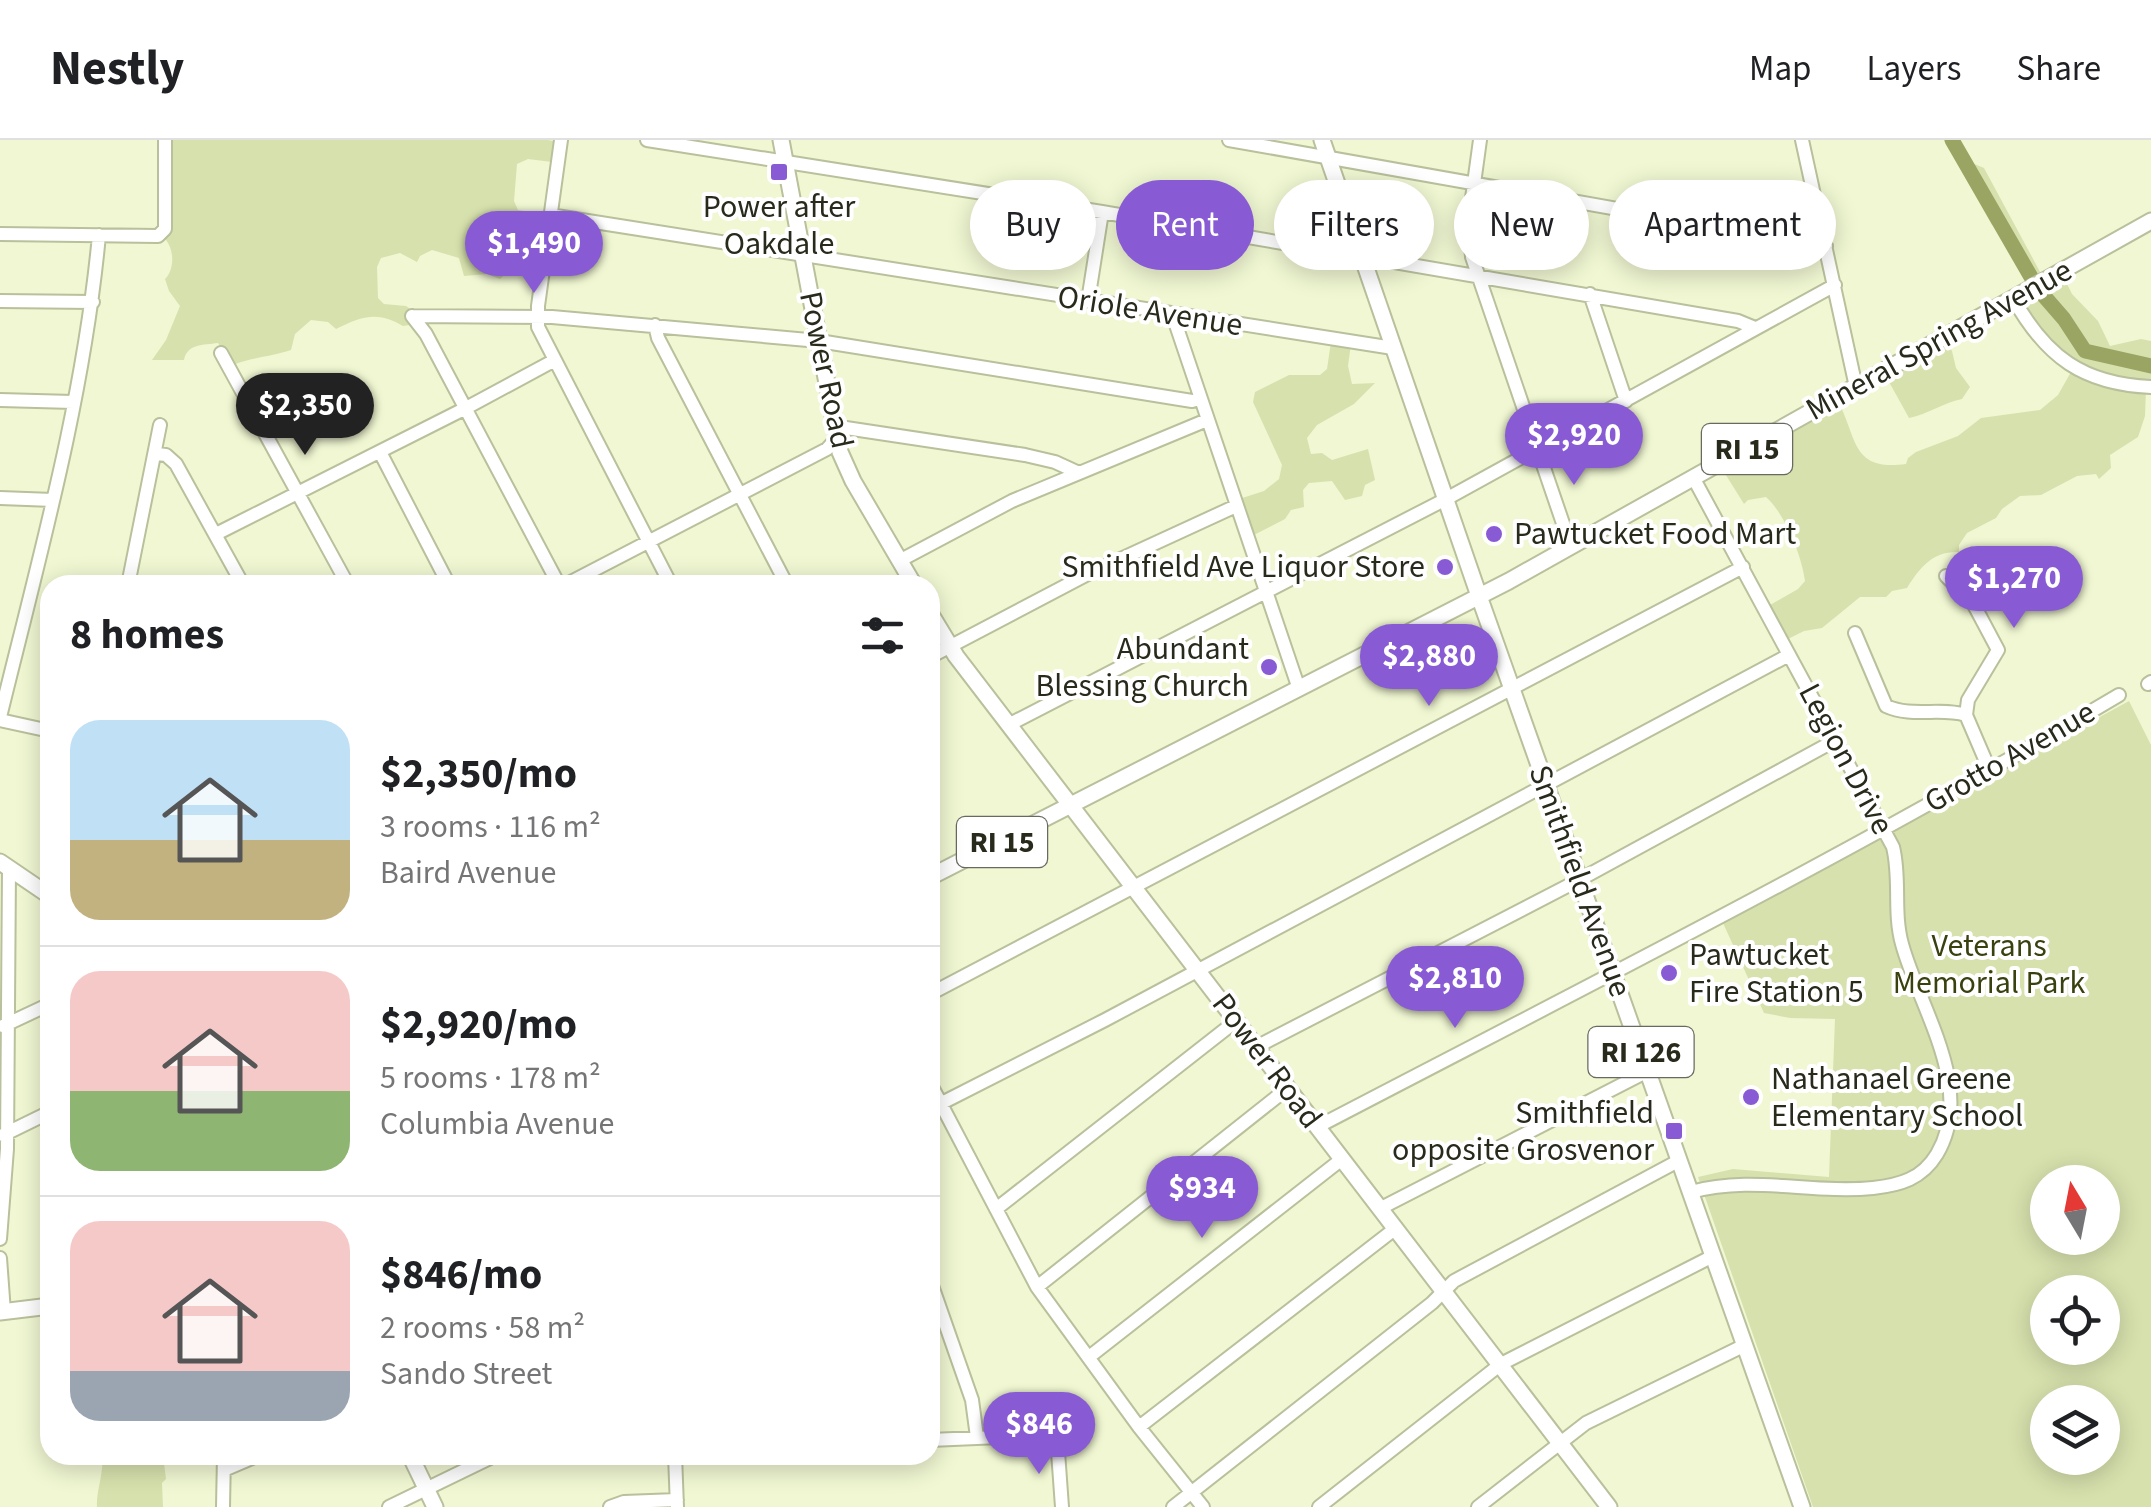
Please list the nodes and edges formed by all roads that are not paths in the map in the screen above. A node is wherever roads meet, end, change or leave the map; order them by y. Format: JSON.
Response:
{"nodes":[{"id":1,"x":165,"y":140,"type":"edge"},
{"id":2,"x":561,"y":140,"type":"edge"},
{"id":3,"x":647,"y":140,"type":"edge"},
{"id":4,"x":781,"y":140,"type":"edge"},
{"id":5,"x":1230,"y":140,"type":"edge"},
{"id":6,"x":1322,"y":140,"type":"edge"},
{"id":7,"x":1480,"y":140,"type":"edge"},
{"id":8,"x":1801,"y":140,"type":"edge"},
{"id":9,"x":1328,"y":157,"type":"junction"},
{"id":10,"x":784,"y":162,"type":"junction"},
{"id":11,"x":1336,"y":180,"type":"edge"},
{"id":12,"x":1462,"y":180,"type":"edge"},
{"id":13,"x":1474,"y":180,"type":"edge"},
{"id":14,"x":1810,"y":180,"type":"edge"},
{"id":15,"x":1102,"y":212,"type":"junction"},
{"id":16,"x":550,"y":216,"type":"junction"},
{"id":17,"x":2151,"y":221,"type":"edge"},
{"id":18,"x":0,"y":234,"type":"edge"},
{"id":19,"x":99,"y":235,"type":"junction"},
{"id":20,"x":1274,"y":241,"type":"edge"},
{"id":21,"x":802,"y":255,"type":"junction"},
{"id":22,"x":1434,"y":268,"type":"edge"},
{"id":23,"x":1368,"y":270,"type":"edge"},
{"id":24,"x":1477,"y":270,"type":"edge"},
{"id":25,"x":1831,"y":270,"type":"edge"},
{"id":26,"x":1478,"y":275,"type":"junction"},
{"id":27,"x":1834,"y":285,"type":"junction"},
{"id":28,"x":1590,"y":294,"type":"junction"},
{"id":29,"x":2013,"y":298,"type":"junction"},
{"id":30,"x":0,"y":301,"type":"edge"},
{"id":31,"x":1088,"y":301,"type":"junction"},
{"id":32,"x":93,"y":302,"type":"junction"},
{"id":33,"x":1172,"y":313,"type":"junction"},
{"id":34,"x":537,"y":317,"type":"junction"},
{"id":35,"x":655,"y":325,"type":"junction"},
{"id":36,"x":1755,"y":328,"type":"junction"},
{"id":37,"x":819,"y":341,"type":"junction"},
{"id":38,"x":1393,"y":348,"type":"junction"},
{"id":39,"x":222,"y":353,"type":"dead end"},
{"id":40,"x":555,"y":360,"type":"junction"},
{"id":41,"x":1856,"y":387,"type":"junction"},
{"id":42,"x":2151,"y":388,"type":"edge"},
{"id":43,"x":1199,"y":398,"type":"junction"},
{"id":44,"x":0,"y":400,"type":"edge"},
{"id":45,"x":1626,"y":401,"type":"junction"},
{"id":46,"x":73,"y":402,"type":"junction"},
{"id":47,"x":466,"y":408,"type":"junction"},
{"id":48,"x":1207,"y":420,"type":"junction"},
{"id":49,"x":160,"y":425,"type":"dead end"},
{"id":50,"x":837,"y":438,"type":"junction"},
{"id":51,"x":1536,"y":446,"type":"junction"},
{"id":52,"x":380,"y":452,"type":"junction"},
{"id":53,"x":156,"y":454,"type":"junction"},
{"id":54,"x":1078,"y":473,"type":"junction"},
{"id":55,"x":1694,"y":478,"type":"junction"},
{"id":56,"x":300,"y":492,"type":"junction"},
{"id":57,"x":739,"y":492,"type":"junction"},
{"id":58,"x":0,"y":498,"type":"edge"},
{"id":59,"x":1446,"y":499,"type":"junction"},
{"id":60,"x":52,"y":500,"type":"junction"},
{"id":61,"x":1236,"y":506,"type":"junction"},
{"id":62,"x":216,"y":534,"type":"junction"},
{"id":63,"x":648,"y":540,"type":"junction"},
{"id":64,"x":1570,"y":544,"type":"junction"},
{"id":65,"x":899,"y":561,"type":"junction"},
{"id":66,"x":1743,"y":567,"type":"junction"},
{"id":67,"x":130,"y":575,"type":"edge"},
{"id":68,"x":238,"y":575,"type":"edge"},
{"id":69,"x":343,"y":575,"type":"edge"},
{"id":70,"x":443,"y":575,"type":"edge"},
{"id":71,"x":557,"y":575,"type":"edge"},
{"id":72,"x":581,"y":575,"type":"edge"},
{"id":73,"x":666,"y":575,"type":"edge"},
{"id":74,"x":782,"y":575,"type":"edge"},
{"id":75,"x":908,"y":575,"type":"edge"},
{"id":76,"x":1946,"y":576,"type":"dead end"},
{"id":77,"x":1266,"y":592,"type":"junction"},
{"id":78,"x":1479,"y":596,"type":"junction"},
{"id":79,"x":940,"y":630,"type":"edge"},
{"id":80,"x":1854,"y":634,"type":"dead end"},
{"id":81,"x":950,"y":647,"type":"junction"},
{"id":82,"x":940,"y":652,"type":"edge"},
{"id":83,"x":1789,"y":655,"type":"junction"},
{"id":84,"x":1298,"y":686,"type":"junction"},
{"id":85,"x":1512,"y":689,"type":"junction"},
{"id":86,"x":2119,"y":695,"type":"dead end"},
{"id":87,"x":1966,"y":716,"type":"junction"},
{"id":88,"x":0,"y":718,"type":"edge"},
{"id":89,"x":1010,"y":724,"type":"junction"},
{"id":90,"x":40,"y":728,"type":"edge"},
{"id":91,"x":1836,"y":740,"type":"junction"},
{"id":92,"x":1990,"y":771,"type":"junction"},
{"id":93,"x":1546,"y":786,"type":"junction"},
{"id":94,"x":1072,"y":805,"type":"junction"},
{"id":95,"x":1885,"y":828,"type":"junction"},
{"id":96,"x":4,"y":866,"type":"edge"},
{"id":97,"x":940,"y":866,"type":"edge"},
{"id":98,"x":1579,"y":880,"type":"junction"},
{"id":99,"x":1134,"y":886,"type":"junction"},
{"id":100,"x":40,"y":889,"type":"edge"},
{"id":101,"x":3,"y":916,"type":"edge"},
{"id":102,"x":1198,"y":969,"type":"junction"},
{"id":103,"x":1612,"y":974,"type":"junction"},
{"id":104,"x":940,"y":989,"type":"edge"},
{"id":105,"x":40,"y":1009,"type":"edge"},
{"id":106,"x":1236,"y":1021,"type":"junction"},
{"id":107,"x":3,"y":1026,"type":"edge"},
{"id":108,"x":1256,"y":1047,"type":"junction"},
{"id":109,"x":1648,"y":1071,"type":"junction"},
{"id":110,"x":1288,"y":1088,"type":"junction"},
{"id":111,"x":940,"y":1104,"type":"edge"},
{"id":112,"x":940,"y":1113,"type":"edge"},
{"id":113,"x":40,"y":1117,"type":"edge"},
{"id":114,"x":1317,"y":1126,"type":"junction"},
{"id":115,"x":3,"y":1134,"type":"edge"},
{"id":116,"x":1342,"y":1159,"type":"junction"},
{"id":117,"x":1680,"y":1160,"type":"junction"},
{"id":118,"x":1691,"y":1192,"type":"junction"},
{"id":119,"x":1381,"y":1208,"type":"junction"},
{"id":120,"x":996,"y":1209,"type":"junction"},
{"id":121,"x":1396,"y":1228,"type":"junction"},
{"id":122,"x":0,"y":1240,"type":"edge"},
{"id":123,"x":1713,"y":1256,"type":"junction"},
{"id":124,"x":0,"y":1258,"type":"edge"},
{"id":125,"x":1037,"y":1287,"type":"junction"},
{"id":126,"x":1443,"y":1292,"type":"junction"},
{"id":127,"x":40,"y":1307,"type":"edge"},
{"id":128,"x":940,"y":1309,"type":"edge"},
{"id":129,"x":2,"y":1312,"type":"edge"},
{"id":130,"x":1744,"y":1345,"type":"junction"},
{"id":131,"x":1089,"y":1357,"type":"junction"},
{"id":132,"x":1500,"y":1364,"type":"junction"},
{"id":133,"x":1140,"y":1427,"type":"junction"},
{"id":134,"x":977,"y":1437,"type":"junction"},
{"id":135,"x":940,"y":1439,"type":"edge"},
{"id":136,"x":1560,"y":1442,"type":"junction"},
{"id":137,"x":224,"y":1465,"type":"edge"},
{"id":138,"x":236,"y":1465,"type":"edge"},
{"id":139,"x":415,"y":1465,"type":"edge"},
{"id":140,"x":476,"y":1465,"type":"edge"},
{"id":141,"x":675,"y":1465,"type":"edge"},
{"id":142,"x":224,"y":1470,"type":"junction"},
{"id":143,"x":427,"y":1489,"type":"junction"},
{"id":144,"x":1192,"y":1492,"type":"junction"},
{"id":145,"x":677,"y":1503,"type":"edge"},
{"id":146,"x":223,"y":1507,"type":"edge"},
{"id":147,"x":389,"y":1507,"type":"edge"},
{"id":148,"x":435,"y":1507,"type":"edge"},
{"id":149,"x":610,"y":1507,"type":"edge"},
{"id":150,"x":1062,"y":1507,"type":"edge"},
{"id":151,"x":1173,"y":1507,"type":"edge"},
{"id":152,"x":1204,"y":1507,"type":"edge"},
{"id":153,"x":1320,"y":1507,"type":"edge"},
{"id":154,"x":1478,"y":1507,"type":"edge"},
{"id":155,"x":1609,"y":1507,"type":"edge"},
{"id":156,"x":1802,"y":1507,"type":"edge"}],
"edges":[{"from":1,"to":19,"type":"street"},
{"from":2,"to":16,"type":"street"},
{"from":3,"to":10,"type":"street"},
{"from":4,"to":10,"type":"main road","name":"Power Road"},
{"from":5,"to":9,"type":"street"},
{"from":6,"to":9,"type":"main road","name":"Smithfield Avenue","number":"RI 126"},
{"from":7,"to":13,"type":"street"},
{"from":8,"to":14,"type":"street"},
{"from":9,"to":11,"type":"main road","name":"Smithfield Avenue","number":"RI 126"},
{"from":9,"to":12,"type":"street"},
{"from":10,"to":15,"type":"street"},
{"from":10,"to":21,"type":"main road","name":"Power Road"},
{"from":15,"to":20,"type":"street"},
{"from":15,"to":31,"type":"street"},
{"from":16,"to":21,"type":"street","name":"Oriole Avenue"},
{"from":16,"to":34,"type":"street"},
{"from":17,"to":29,"type":"main road","name":"Mineral Spring Avenue","number":"RI 15"},
{"from":18,"to":19,"type":"street"},
{"from":19,"to":32,"type":"street"},
{"from":21,"to":31,"type":"street","name":"Oriole Avenue"},
{"from":21,"to":37,"type":"main road","name":"Power Road"},
{"from":22,"to":26,"type":"street"},
{"from":23,"to":38,"type":"main road","name":"Smithfield Avenue","number":"RI 126"},
{"from":24,"to":26,"type":"street"},
{"from":25,"to":27,"type":"street"},
{"from":26,"to":28,"type":"street"},
{"from":26,"to":51,"type":"street"},
{"from":27,"to":36,"type":"street"},
{"from":27,"to":41,"type":"street"},
{"from":28,"to":36,"type":"street"},
{"from":28,"to":45,"type":"street"},
{"from":29,"to":41,"type":"main road","name":"Mineral Spring Avenue","number":"RI 15"},
{"from":29,"to":42,"type":"street"},
{"from":30,"to":32,"type":"street"},
{"from":31,"to":33,"type":"street","name":"Oriole Avenue"},
{"from":32,"to":46,"type":"street"},
{"from":33,"to":38,"type":"street","name":"Oriole Avenue"},
{"from":33,"to":43,"type":"street"},
{"from":34,"to":35,"type":"street"},
{"from":34,"to":40,"type":"street"},
{"from":34,"to":47,"type":"street"},
{"from":35,"to":37,"type":"street"},
{"from":35,"to":57,"type":"street"},
{"from":36,"to":45,"type":"street"},
{"from":37,"to":43,"type":"street"},
{"from":37,"to":50,"type":"main road","name":"Power Road"},
{"from":38,"to":59,"type":"main road","name":"Smithfield Avenue","number":"RI 126"},
{"from":39,"to":56,"type":"street"},
{"from":40,"to":47,"type":"street"},
{"from":40,"to":63,"type":"street"},
{"from":41,"to":55,"type":"main road","name":"Mineral Spring Avenue","number":"RI 15"},
{"from":43,"to":48,"type":"street"},
{"from":44,"to":46,"type":"street"},
{"from":45,"to":51,"type":"street"},
{"from":46,"to":60,"type":"street"},
{"from":47,"to":52,"type":"street"},
{"from":47,"to":71,"type":"street"},
{"from":48,"to":54,"type":"street"},
{"from":48,"to":61,"type":"street"},
{"from":49,"to":53,"type":"street"},
{"from":50,"to":54,"type":"street"},
{"from":50,"to":57,"type":"street"},
{"from":50,"to":65,"type":"main road","name":"Power Road"},
{"from":51,"to":59,"type":"street"},
{"from":51,"to":64,"type":"street"},
{"from":52,"to":56,"type":"street"},
{"from":52,"to":70,"type":"street"},
{"from":53,"to":62,"type":"street"},
{"from":53,"to":67,"type":"street"},
{"from":54,"to":65,"type":"street"},
{"from":55,"to":64,"type":"main road","name":"Mineral Spring Avenue","number":"RI 15"},
{"from":55,"to":66,"type":"street","name":"Legion Drive"},
{"from":56,"to":62,"type":"street"},
{"from":56,"to":69,"type":"street"},
{"from":57,"to":63,"type":"street"},
{"from":57,"to":74,"type":"street"},
{"from":58,"to":60,"type":"street"},
{"from":59,"to":77,"type":"street"},
{"from":59,"to":78,"type":"main road","name":"Smithfield Avenue","number":"RI 126"},
{"from":60,"to":88,"type":"street"},
{"from":61,"to":77,"type":"street"},
{"from":61,"to":81,"type":"street"},
{"from":62,"to":68,"type":"street"},
{"from":63,"to":72,"type":"street"},
{"from":63,"to":73,"type":"street"},
{"from":64,"to":78,"type":"main road","name":"Mineral Spring Avenue","number":"RI 15"},
{"from":65,"to":75,"type":"main road","name":"Power Road"},
{"from":66,"to":83,"type":"street","name":"Legion Drive"},
{"from":66,"to":85,"type":"street"},
{"from":76,"to":87,"type":"street"},
{"from":77,"to":84,"type":"street"},
{"from":77,"to":89,"type":"street"},
{"from":78,"to":84,"type":"main road","name":"Mineral Spring Avenue","number":"RI 15"},
{"from":78,"to":85,"type":"main road","name":"Smithfield Avenue","number":"RI 126"},
{"from":79,"to":81,"type":"main road","name":"Power Road"},
{"from":80,"to":87,"type":"street"},
{"from":81,"to":82,"type":"street"},
{"from":81,"to":89,"type":"main road","name":"Power Road"},
{"from":83,"to":91,"type":"street","name":"Legion Drive"},
{"from":83,"to":93,"type":"street"},
{"from":84,"to":94,"type":"main road","name":"Mineral Spring Avenue","number":"RI 15"},
{"from":85,"to":93,"type":"main road","name":"Smithfield Avenue","number":"RI 126"},
{"from":85,"to":99,"type":"street"},
{"from":86,"to":92,"type":"street","name":"Grotto Avenue"},
{"from":87,"to":92,"type":"street"},
{"from":88,"to":90,"type":"street"},
{"from":89,"to":94,"type":"main road","name":"Power Road"},
{"from":91,"to":95,"type":"street","name":"Legion Drive"},
{"from":91,"to":98,"type":"street"},
{"from":92,"to":95,"type":"street","name":"Grotto Avenue"},
{"from":93,"to":98,"type":"main road","name":"Smithfield Avenue","number":"RI 126"},
{"from":93,"to":102,"type":"street"},
{"from":94,"to":97,"type":"main road","name":"Mineral Spring Avenue","number":"RI 15"},
{"from":94,"to":99,"type":"main road","name":"Power Road"},
{"from":95,"to":103,"type":"street","name":"Grotto Avenue"},
{"from":95,"to":118,"type":"street","name":"Legion Drive"},
{"from":96,"to":100,"type":"main road"},
{"from":96,"to":101,"type":"street"},
{"from":98,"to":103,"type":"main road","name":"Smithfield Avenue","number":"RI 126"},
{"from":98,"to":108,"type":"street"},
{"from":99,"to":102,"type":"main road","name":"Power Road"},
{"from":99,"to":104,"type":"street"},
{"from":101,"to":107,"type":"street"},
{"from":102,"to":106,"type":"main road","name":"Power Road"},
{"from":102,"to":111,"type":"street"},
{"from":103,"to":109,"type":"main road","name":"Smithfield Avenue","number":"RI 126"},
{"from":103,"to":114,"type":"street","name":"Grotto Avenue"},
{"from":105,"to":107,"type":"street"},
{"from":106,"to":108,"type":"main road","name":"Power Road"},
{"from":106,"to":120,"type":"street"},
{"from":107,"to":115,"type":"street"},
{"from":108,"to":110,"type":"main road","name":"Power Road"},
{"from":109,"to":117,"type":"main road","name":"Smithfield Avenue","number":"RI 126"},
{"from":109,"to":119,"type":"street"},
{"from":110,"to":114,"type":"main road","name":"Power Road"},
{"from":110,"to":125,"type":"street"},
{"from":112,"to":120,"type":"street"},
{"from":113,"to":115,"type":"street"},
{"from":114,"to":116,"type":"main road","name":"Power Road"},
{"from":115,"to":122,"type":"street"},
{"from":116,"to":119,"type":"main road","name":"Power Road"},
{"from":116,"to":131,"type":"street"},
{"from":117,"to":118,"type":"main road","name":"Smithfield Avenue","number":"RI 126"},
{"from":117,"to":126,"type":"street"},
{"from":118,"to":123,"type":"main road","name":"Smithfield Avenue","number":"RI 126"},
{"from":119,"to":121,"type":"main road","name":"Power Road"},
{"from":120,"to":125,"type":"street"},
{"from":121,"to":126,"type":"main road","name":"Power Road"},
{"from":121,"to":133,"type":"street"},
{"from":123,"to":130,"type":"main road","name":"Smithfield Avenue","number":"RI 126"},
{"from":123,"to":132,"type":"street"},
{"from":124,"to":129,"type":"street"},
{"from":125,"to":131,"type":"street"},
{"from":126,"to":132,"type":"main road","name":"Power Road"},
{"from":126,"to":144,"type":"street"},
{"from":127,"to":129,"type":"main road"},
{"from":128,"to":134,"type":"street"},
{"from":130,"to":136,"type":"street"},
{"from":130,"to":156,"type":"main road","name":"Smithfield Avenue","number":"RI 126"},
{"from":131,"to":133,"type":"street"},
{"from":132,"to":136,"type":"main road","name":"Power Road"},
{"from":132,"to":153,"type":"street"},
{"from":133,"to":144,"type":"street"},
{"from":134,"to":135,"type":"street"},
{"from":134,"to":150,"type":"street"},
{"from":136,"to":154,"type":"street"},
{"from":136,"to":155,"type":"main road","name":"Power Road"},
{"from":137,"to":142,"type":"street"},
{"from":138,"to":142,"type":"street"},
{"from":139,"to":143,"type":"main road"},
{"from":140,"to":143,"type":"street"},
{"from":141,"to":145,"type":"street"},
{"from":142,"to":146,"type":"street"},
{"from":143,"to":147,"type":"street"},
{"from":143,"to":148,"type":"main road"},
{"from":144,"to":151,"type":"street"},
{"from":144,"to":152,"type":"street"},
{"from":145,"to":149,"type":"street"}]}
